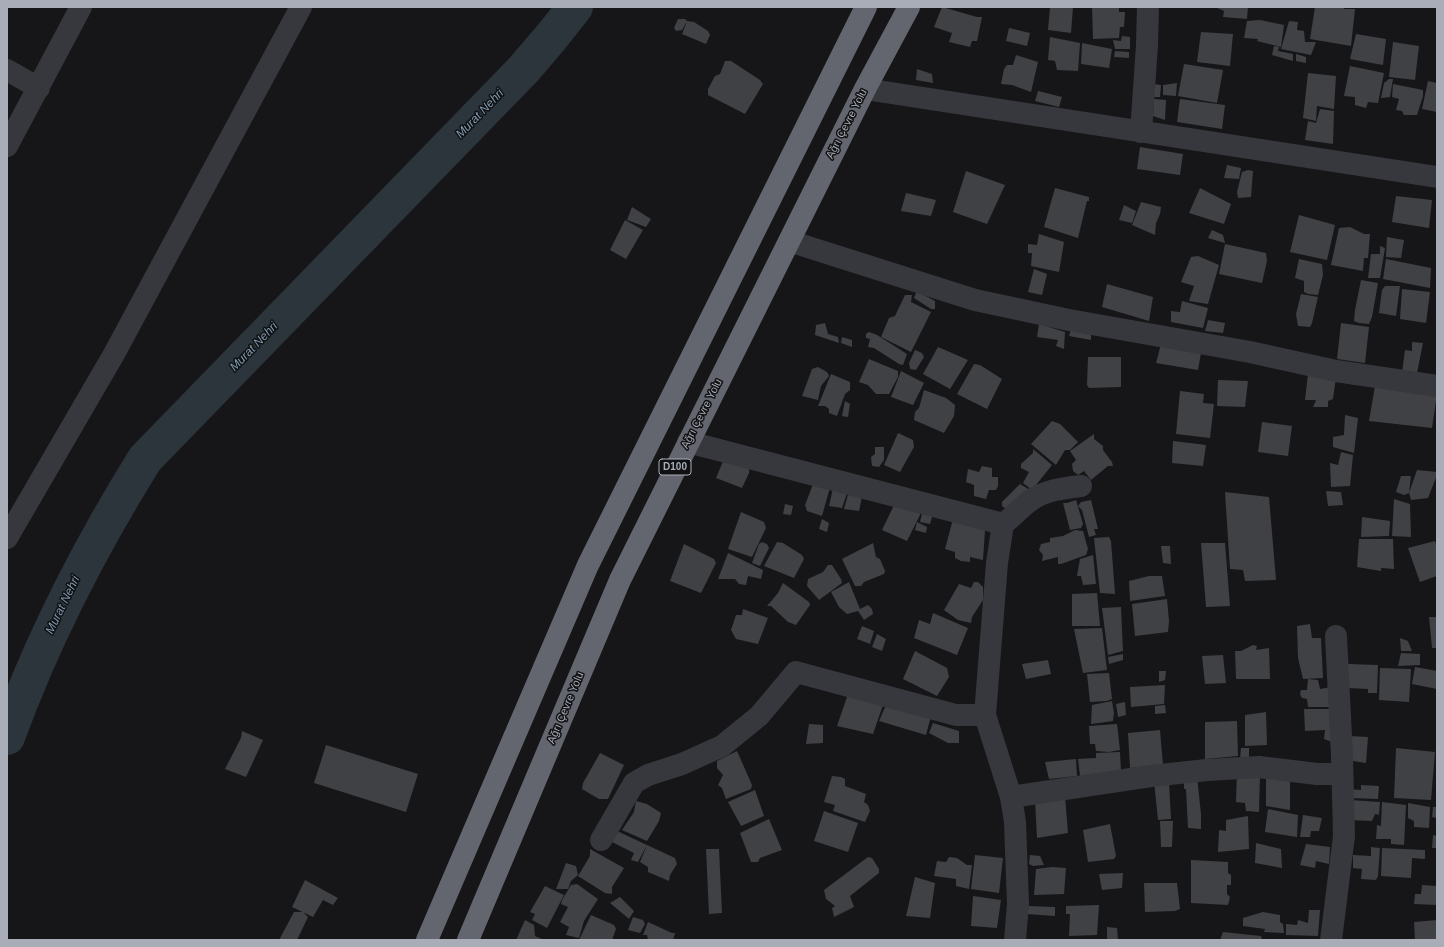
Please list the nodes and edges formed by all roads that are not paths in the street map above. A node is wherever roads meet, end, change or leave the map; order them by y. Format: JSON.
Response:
{"nodes":[{"id":1,"x":81,"y":7,"type":"edge"},
{"id":2,"x":301,"y":7,"type":"edge"},
{"id":3,"x":866,"y":7,"type":"edge"},
{"id":4,"x":909,"y":7,"type":"edge"},
{"id":5,"x":1148,"y":7,"type":"edge"},
{"id":6,"x":7,"y":70,"type":"edge"},
{"id":7,"x":39,"y":88,"type":"junction"},
{"id":8,"x":865,"y":89,"type":"junction"},
{"id":9,"x":1141,"y":132,"type":"junction"},
{"id":10,"x":7,"y":146,"type":"edge"},
{"id":11,"x":1437,"y":177,"type":"edge"},
{"id":12,"x":788,"y":241,"type":"junction"},
{"id":13,"x":1437,"y":386,"type":"edge"},
{"id":14,"x":688,"y":442,"type":"junction"},
{"id":15,"x":1082,"y":486,"type":"dead end"},
{"id":16,"x":1003,"y":524,"type":"junction"},
{"id":17,"x":7,"y":538,"type":"edge"},
{"id":18,"x":1336,"y":636,"type":"dead end"},
{"id":19,"x":985,"y":714,"type":"junction"},
{"id":20,"x":1342,"y":774,"type":"junction"},
{"id":21,"x":1011,"y":797,"type":"junction"},
{"id":22,"x":601,"y":840,"type":"dead end"},
{"id":23,"x":428,"y":940,"type":"edge"},
{"id":24,"x":468,"y":940,"type":"edge"},
{"id":25,"x":1015,"y":940,"type":"edge"},
{"id":26,"x":1331,"y":940,"type":"edge"}],
"edges":[{"from":1,"to":7,"type":"street"},
{"from":2,"to":17,"type":"street"},
{"from":3,"to":23,"type":"highway","number":"D100"},
{"from":4,"to":8,"type":"highway","name":"Ağrı Çevre Yolu","number":"D100"},
{"from":5,"to":9,"type":"street"},
{"from":6,"to":7,"type":"street"},
{"from":7,"to":10,"type":"street"},
{"from":8,"to":9,"type":"street"},
{"from":8,"to":12,"type":"highway","name":"Ağrı Çevre Yolu","number":"D100"},
{"from":9,"to":11,"type":"street"},
{"from":12,"to":13,"type":"street"},
{"from":12,"to":14,"type":"highway","name":"Ağrı Çevre Yolu","number":"D100"},
{"from":14,"to":16,"type":"street"},
{"from":14,"to":24,"type":"highway","name":"Ağrı Çevre Yolu","number":"D100"},
{"from":15,"to":16,"type":"street"},
{"from":16,"to":19,"type":"street"},
{"from":18,"to":20,"type":"street"},
{"from":19,"to":21,"type":"street"},
{"from":19,"to":22,"type":"street"},
{"from":20,"to":21,"type":"street"},
{"from":20,"to":26,"type":"street"},
{"from":21,"to":25,"type":"street"}]}
